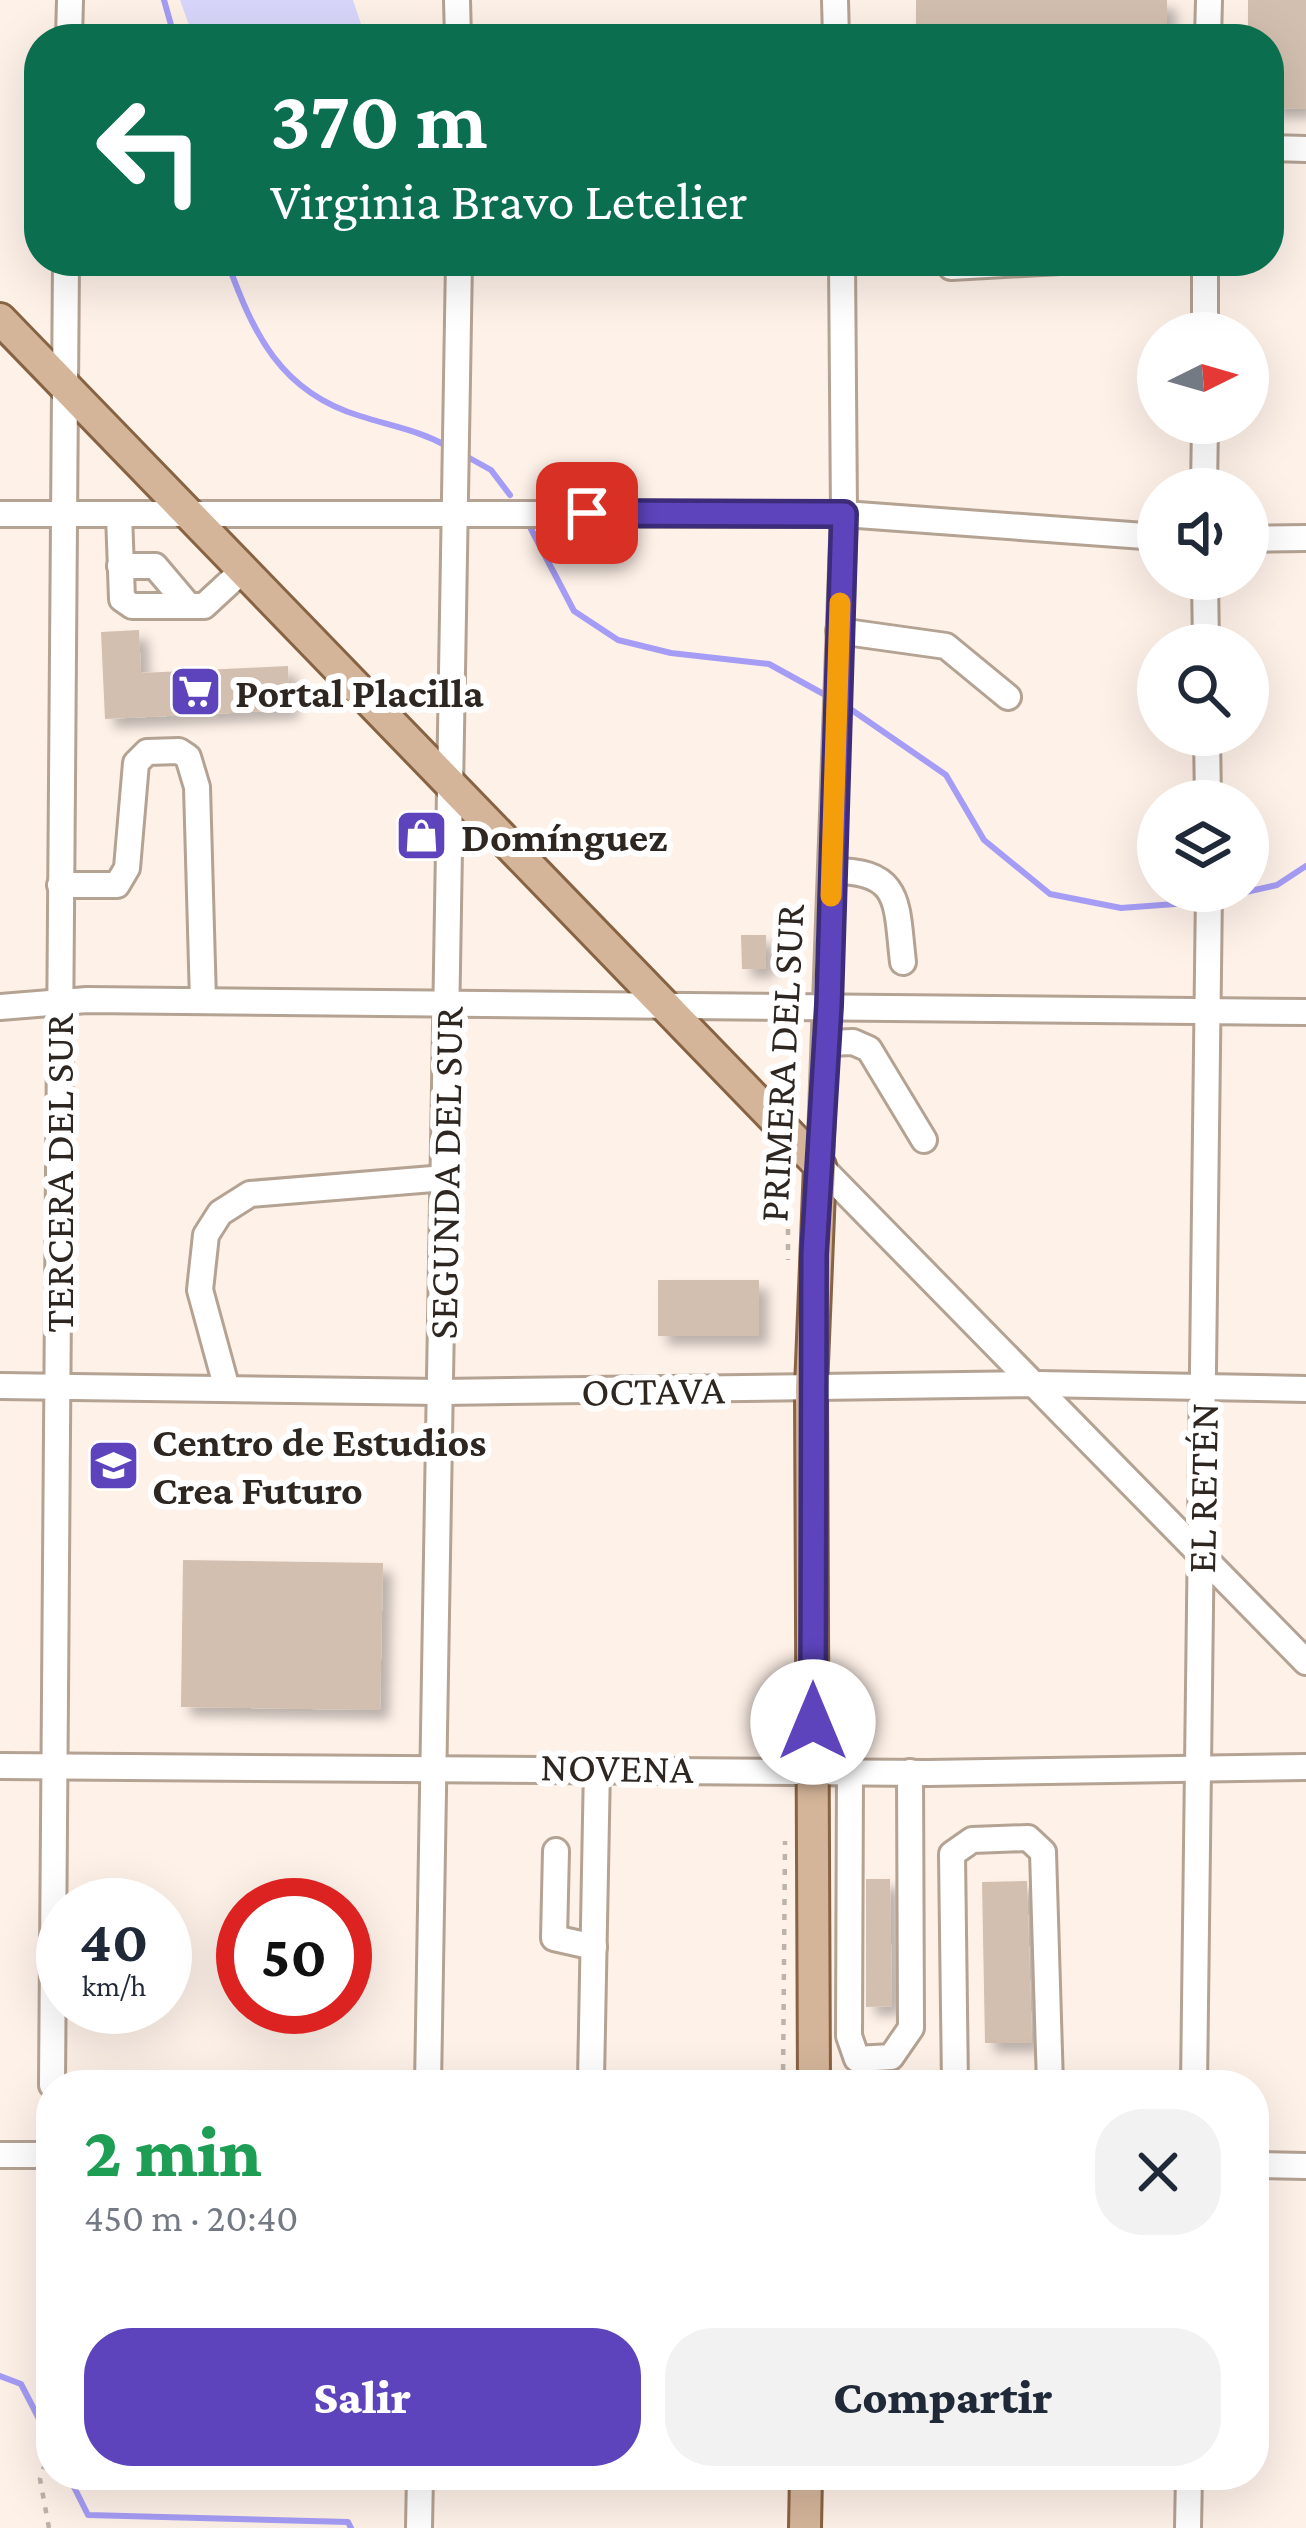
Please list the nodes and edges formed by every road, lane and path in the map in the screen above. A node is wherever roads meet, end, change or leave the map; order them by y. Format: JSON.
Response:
{"nodes":[{"id":1,"x":66,"y":276,"type":"edge"},
{"id":2,"x":459,"y":276,"type":"edge"},
{"id":3,"x":842,"y":276,"type":"edge"},
{"id":4,"x":1205,"y":276,"type":"edge"},
{"id":5,"x":1205,"y":312,"type":"edge"},
{"id":6,"x":0,"y":319,"type":"edge"},
{"id":7,"x":64,"y":385,"type":"junction"},
{"id":8,"x":459,"y":504,"type":"junction"},
{"id":9,"x":0,"y":514,"type":"edge"},
{"id":10,"x":63,"y":514,"type":"junction"},
{"id":11,"x":119,"y":514,"type":"junction"},
{"id":12,"x":189,"y":514,"type":"junction"},
{"id":13,"x":844,"y":514,"type":"junction"},
{"id":14,"x":1137,"y":535,"type":"edge"},
{"id":15,"x":1306,"y":538,"type":"edge"},
{"id":16,"x":1269,"y":539,"type":"edge"},
{"id":17,"x":120,"y":566,"type":"junction"},
{"id":18,"x":243,"y":570,"type":"junction"},
{"id":19,"x":188,"y":604,"type":"junction"},
{"id":20,"x":839,"y":631,"type":"junction"},
{"id":21,"x":1008,"y":697,"type":"dead end"},
{"id":22,"x":448,"y":782,"type":"junction"},
{"id":23,"x":831,"y":871,"type":"junction"},
{"id":24,"x":60,"y":885,"type":"junction"},
{"id":25,"x":1210,"y":912,"type":"edge"},
{"id":26,"x":903,"y":962,"type":"dead end"},
{"id":27,"x":203,"y":1000,"type":"junction"},
{"id":28,"x":448,"y":1002,"type":"junction"},
{"id":29,"x":661,"y":1002,"type":"junction"},
{"id":30,"x":59,"y":1003,"type":"junction"},
{"id":31,"x":829,"y":1005,"type":"junction"},
{"id":32,"x":0,"y":1007,"type":"edge"},
{"id":33,"x":1209,"y":1010,"type":"junction"},
{"id":34,"x":1306,"y":1012,"type":"edge"},
{"id":35,"x":827,"y":1043,"type":"junction"},
{"id":36,"x":924,"y":1140,"type":"dead end"},
{"id":37,"x":820,"y":1166,"type":"junction"},
{"id":38,"x":445,"y":1178,"type":"junction"},
{"id":39,"x":1037,"y":1384,"type":"junction"},
{"id":40,"x":57,"y":1385,"type":"junction"},
{"id":41,"x":0,"y":1386,"type":"edge"},
{"id":42,"x":1204,"y":1387,"type":"junction"},
{"id":43,"x":811,"y":1388,"type":"junction"},
{"id":44,"x":227,"y":1389,"type":"junction"},
{"id":45,"x":1306,"y":1389,"type":"edge"},
{"id":46,"x":441,"y":1392,"type":"junction"},
{"id":47,"x":1201,"y":1554,"type":"junction"},
{"id":48,"x":1306,"y":1662,"type":"edge"},
{"id":49,"x":434,"y":1765,"type":"junction"},
{"id":50,"x":0,"y":1766,"type":"edge"},
{"id":51,"x":54,"y":1766,"type":"junction"},
{"id":52,"x":1198,"y":1766,"type":"junction"},
{"id":53,"x":597,"y":1767,"type":"junction"},
{"id":54,"x":1306,"y":1767,"type":"edge"},
{"id":55,"x":813,"y":1770,"type":"junction"},
{"id":56,"x":850,"y":1771,"type":"junction"},
{"id":57,"x":910,"y":1772,"type":"junction"},
{"id":58,"x":556,"y":1851,"type":"dead end"},
{"id":59,"x":594,"y":1947,"type":"junction"},
{"id":60,"x":52,"y":2070,"type":"edge"},
{"id":61,"x":428,"y":2070,"type":"edge"},
{"id":62,"x":591,"y":2070,"type":"edge"},
{"id":63,"x":814,"y":2070,"type":"edge"},
{"id":64,"x":955,"y":2070,"type":"edge"},
{"id":65,"x":1050,"y":2070,"type":"edge"},
{"id":66,"x":1194,"y":2070,"type":"edge"},
{"id":67,"x":0,"y":2155,"type":"edge"},
{"id":68,"x":36,"y":2155,"type":"edge"},
{"id":69,"x":1269,"y":2165,"type":"edge"},
{"id":70,"x":1306,"y":2166,"type":"edge"},
{"id":71,"x":42,"y":2490,"type":"edge"},
{"id":72,"x":420,"y":2490,"type":"edge"},
{"id":73,"x":806,"y":2490,"type":"edge"},
{"id":74,"x":1189,"y":2490,"type":"edge"},
{"id":75,"x":50,"y":2528,"type":"edge"},
{"id":76,"x":419,"y":2528,"type":"edge"},
{"id":77,"x":805,"y":2528,"type":"edge"},
{"id":78,"x":1188,"y":2528,"type":"edge"}],
"edges":[{"from":1,"to":7,"type":"street","name":"TERCERA DEL SUR"},
{"from":2,"to":8,"type":"street","name":"SEGUNDA DEL SUR"},
{"from":3,"to":13,"type":"street","name":"PRIMERA DEL SUR"},
{"from":4,"to":5,"type":"street"},
{"from":6,"to":7,"type":"main road"},
{"from":7,"to":10,"type":"street","name":"TERCERA DEL SUR"},
{"from":7,"to":12,"type":"main road"},
{"from":8,"to":12,"type":"street"},
{"from":8,"to":13,"type":"street"},
{"from":8,"to":22,"type":"street","name":"SEGUNDA DEL SUR"},
{"from":9,"to":10,"type":"street"},
{"from":10,"to":11,"type":"street"},
{"from":10,"to":24,"type":"street","name":"TERCERA DEL SUR"},
{"from":11,"to":12,"type":"street"},
{"from":11,"to":17,"type":"street"},
{"from":12,"to":18,"type":"main road"},
{"from":13,"to":14,"type":"street"},
{"from":13,"to":20,"type":"street","name":"PRIMERA DEL SUR"},
{"from":15,"to":16,"type":"street"},
{"from":17,"to":19,"type":"street"},
{"from":17,"to":19,"type":"street"},
{"from":18,"to":19,"type":"street"},
{"from":18,"to":22,"type":"main road"},
{"from":20,"to":21,"type":"street"},
{"from":20,"to":23,"type":"street","name":"PRIMERA DEL SUR"},
{"from":22,"to":28,"type":"street","name":"SEGUNDA DEL SUR"},
{"from":22,"to":29,"type":"main road"},
{"from":23,"to":26,"type":"street"},
{"from":23,"to":31,"type":"street","name":"PRIMERA DEL SUR"},
{"from":24,"to":27,"type":"street"},
{"from":24,"to":30,"type":"street","name":"TERCERA DEL SUR"},
{"from":25,"to":33,"type":"street","name":"EL RETÉN"},
{"from":27,"to":28,"type":"street"},
{"from":27,"to":30,"type":"street"},
{"from":28,"to":29,"type":"street"},
{"from":28,"to":38,"type":"street","name":"SEGUNDA DEL SUR"},
{"from":29,"to":31,"type":"street"},
{"from":29,"to":37,"type":"main road"},
{"from":30,"to":32,"type":"street"},
{"from":30,"to":40,"type":"street","name":"TERCERA DEL SUR"},
{"from":31,"to":33,"type":"street"},
{"from":31,"to":35,"type":"street","name":"PRIMERA DEL SUR"},
{"from":33,"to":34,"type":"street"},
{"from":33,"to":42,"type":"street","name":"EL RETÉN"},
{"from":35,"to":36,"type":"street"},
{"from":35,"to":37,"type":"street","name":"PRIMERA DEL SUR"},
{"from":37,"to":39,"type":"street"},
{"from":37,"to":43,"type":"main road","name":"PRIMERA DEL SUR"},
{"from":38,"to":44,"type":"street"},
{"from":38,"to":46,"type":"street","name":"SEGUNDA DEL SUR"},
{"from":39,"to":42,"type":"street","name":"OCTAVA"},
{"from":39,"to":43,"type":"street","name":"OCTAVA"},
{"from":39,"to":47,"type":"street"},
{"from":40,"to":41,"type":"street","name":"OCTAVA"},
{"from":40,"to":44,"type":"street","name":"OCTAVA"},
{"from":40,"to":51,"type":"street","name":"TERCERA DEL SUR"},
{"from":42,"to":45,"type":"street","name":"OCTAVA"},
{"from":42,"to":47,"type":"street","name":"EL RETÉN"},
{"from":43,"to":46,"type":"street","name":"OCTAVA"},
{"from":43,"to":55,"type":"main road","name":"PRIMERA DEL SUR"},
{"from":44,"to":46,"type":"street","name":"OCTAVA"},
{"from":46,"to":49,"type":"street","name":"SEGUNDA DEL SUR"},
{"from":47,"to":48,"type":"street"},
{"from":47,"to":52,"type":"street","name":"EL RETÉN"},
{"from":49,"to":51,"type":"street","name":"NOVENA"},
{"from":49,"to":53,"type":"street","name":"NOVENA"},
{"from":49,"to":61,"type":"street","name":"SEGUNDA DEL SUR"},
{"from":50,"to":51,"type":"street","name":"NOVENA"},
{"from":51,"to":60,"type":"street","name":"TERCERA DEL SUR"},
{"from":52,"to":54,"type":"street","name":"NOVENA"},
{"from":52,"to":57,"type":"street","name":"NOVENA"},
{"from":52,"to":66,"type":"street","name":"EL RETÉN"},
{"from":53,"to":55,"type":"street","name":"NOVENA"},
{"from":53,"to":59,"type":"street"},
{"from":55,"to":56,"type":"street","name":"NOVENA"},
{"from":55,"to":63,"type":"main road","name":"PRIMERA DEL SUR"},
{"from":56,"to":57,"type":"street","name":"NOVENA"},
{"from":56,"to":57,"type":"street"},
{"from":58,"to":59,"type":"street"},
{"from":59,"to":62,"type":"street"},
{"from":64,"to":65,"type":"street"},
{"from":67,"to":68,"type":"street"},
{"from":69,"to":70,"type":"street"},
{"from":71,"to":75,"type":"path"},
{"from":72,"to":76,"type":"street"},
{"from":73,"to":77,"type":"main road"},
{"from":74,"to":78,"type":"street"}]}
